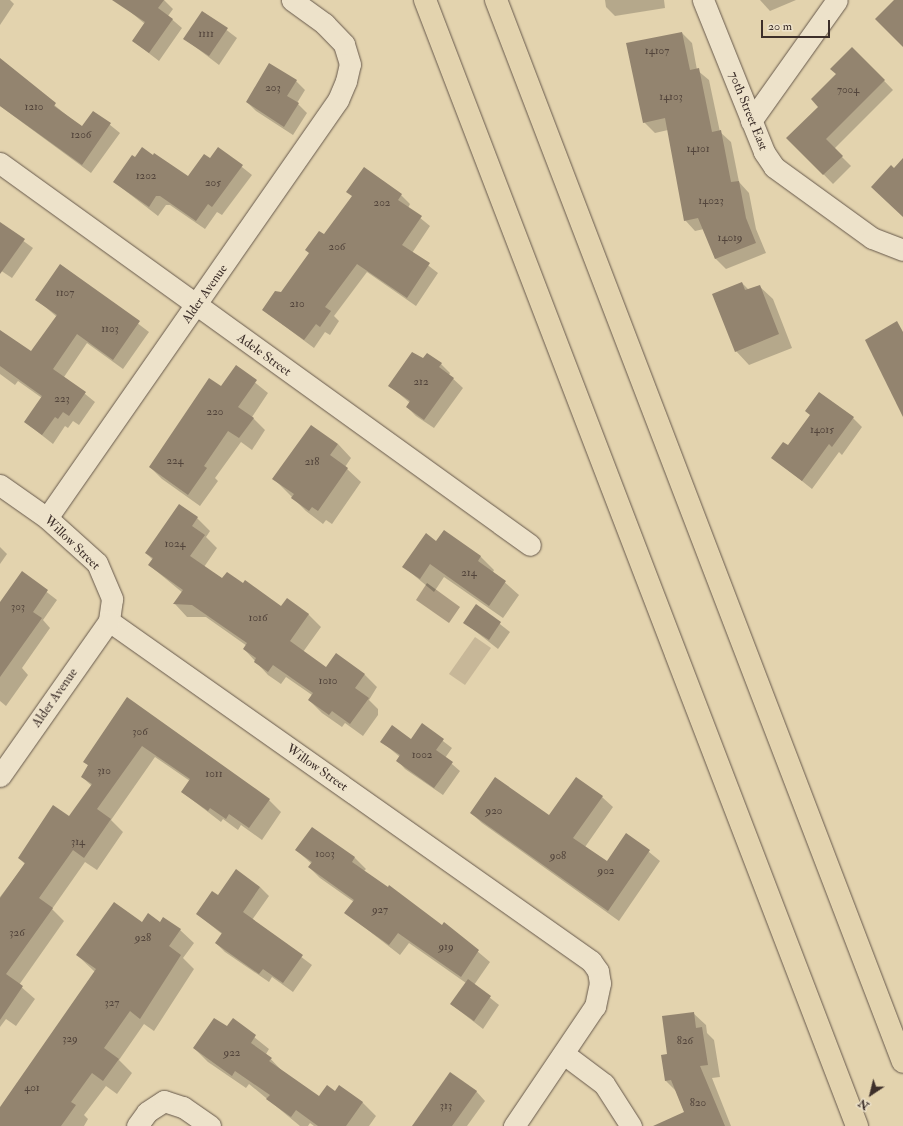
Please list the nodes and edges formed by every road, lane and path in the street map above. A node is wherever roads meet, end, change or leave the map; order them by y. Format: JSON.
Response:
{"nodes":[{"id":1,"x":292,"y":0,"type":"edge"},
{"id":2,"x":425,"y":0,"type":"edge"},
{"id":3,"x":496,"y":0,"type":"edge"},
{"id":4,"x":704,"y":0,"type":"edge"},
{"id":5,"x":837,"y":0,"type":"edge"},
{"id":6,"x":751,"y":121,"type":"junction"},
{"id":7,"x":0,"y":163,"type":"edge"},
{"id":8,"x":903,"y":250,"type":"edge"},
{"id":9,"x":197,"y":306,"type":"junction"},
{"id":10,"x":0,"y":485,"type":"edge"},
{"id":11,"x":47,"y":518,"type":"junction"},
{"id":12,"x":530,"y":545,"type":"dead end"},
{"id":13,"x":109,"y":621,"type":"junction"},
{"id":14,"x":0,"y":776,"type":"edge"},
{"id":15,"x":564,"y":1054,"type":"junction"},
{"id":16,"x":903,"y":1062,"type":"edge"},
{"id":17,"x":137,"y":1126,"type":"edge"},
{"id":18,"x":210,"y":1126,"type":"edge"},
{"id":19,"x":514,"y":1126,"type":"edge"},
{"id":20,"x":631,"y":1126,"type":"edge"},
{"id":21,"x":857,"y":1126,"type":"edge"}],
"edges":[{"from":1,"to":9,"type":"street","name":"Alder Avenue"},
{"from":2,"to":21,"type":"highway"},
{"from":3,"to":16,"type":"highway"},
{"from":4,"to":6,"type":"street","name":"70th Street East"},
{"from":5,"to":6,"type":"street"},
{"from":6,"to":8,"type":"street","name":"70th Street East"},
{"from":7,"to":9,"type":"street","name":"Adele Street"},
{"from":9,"to":11,"type":"street","name":"Alder Avenue"},
{"from":9,"to":12,"type":"street","name":"Adele Street"},
{"from":10,"to":11,"type":"street","name":"Willow Street"},
{"from":11,"to":13,"type":"street","name":"Willow Street"},
{"from":13,"to":14,"type":"street","name":"Alder Avenue"},
{"from":13,"to":15,"type":"street","name":"Willow Street"},
{"from":15,"to":19,"type":"street","name":"Willow Street"},
{"from":15,"to":20,"type":"street"},
{"from":17,"to":18,"type":"street"}]}
